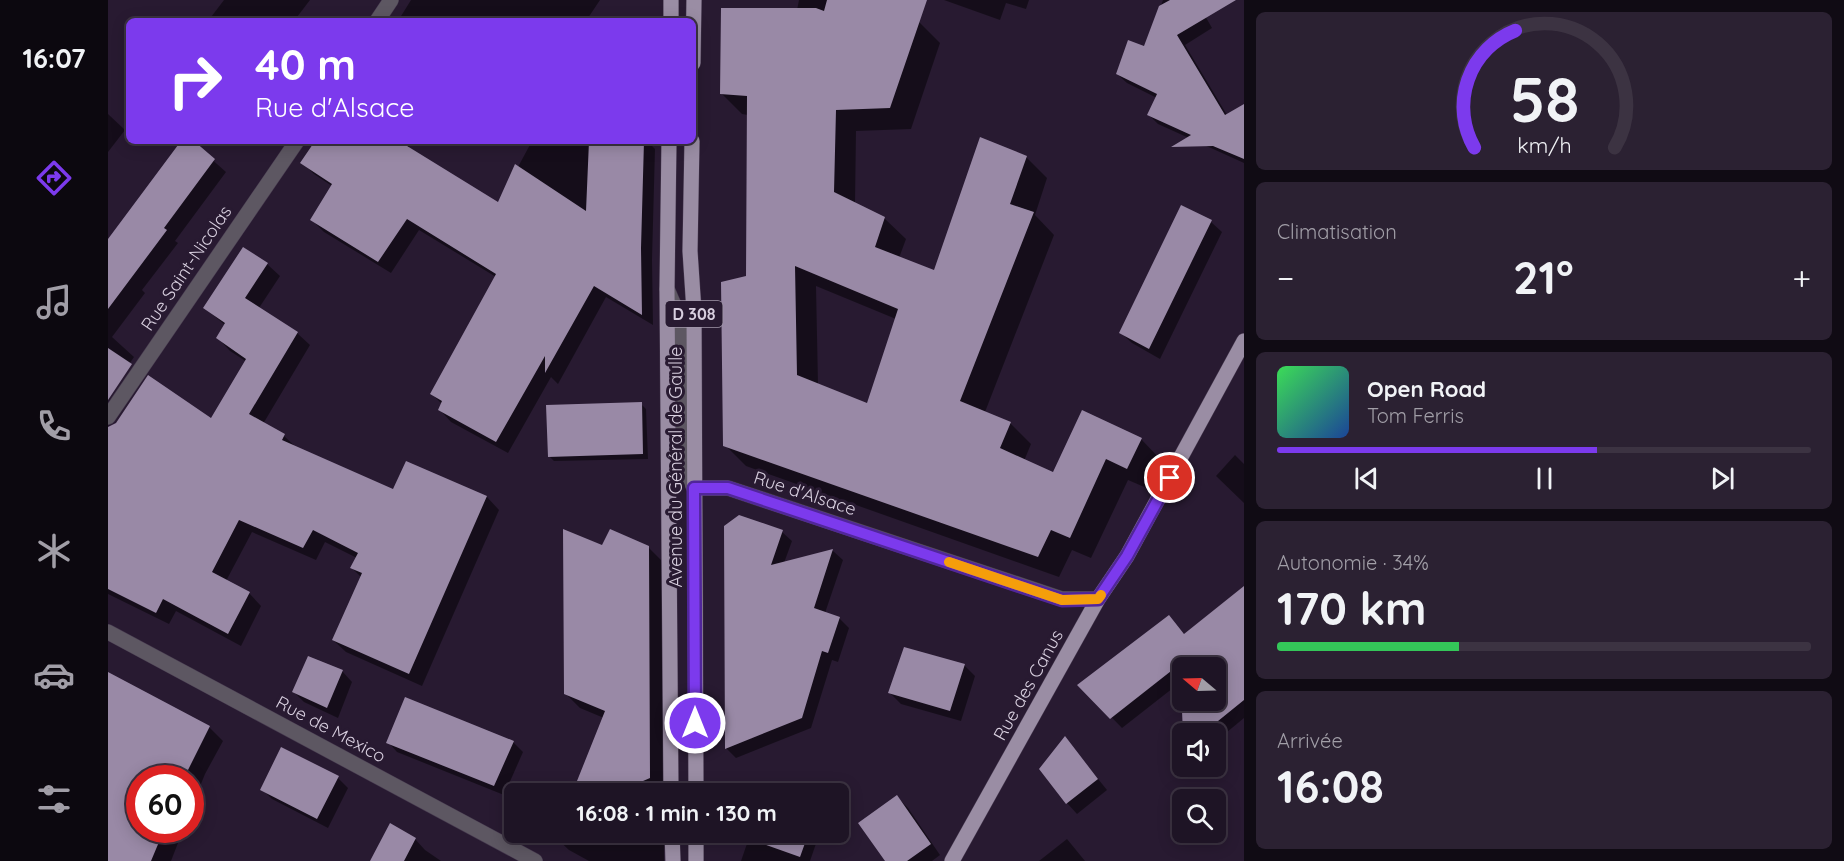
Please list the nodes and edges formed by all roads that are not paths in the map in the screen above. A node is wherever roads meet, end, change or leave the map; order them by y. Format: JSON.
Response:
{"nodes":[{"id":1,"x":391,"y":0,"type":"edge"},
{"id":2,"x":671,"y":0,"type":"edge"},
{"id":3,"x":694,"y":0,"type":"edge"},
{"id":4,"x":379,"y":18,"type":"edge"},
{"id":5,"x":671,"y":18,"type":"edge"},
{"id":6,"x":694,"y":18,"type":"edge"},
{"id":7,"x":295,"y":144,"type":"edge"},
{"id":8,"x":669,"y":144,"type":"edge"},
{"id":9,"x":692,"y":144,"type":"edge"},
{"id":10,"x":667,"y":289,"type":"junction"},
{"id":11,"x":1244,"y":341,"type":"edge"},
{"id":12,"x":108,"y":417,"type":"edge"},
{"id":13,"x":694,"y":488,"type":"junction"},
{"id":14,"x":1098,"y":599,"type":"junction"},
{"id":15,"x":108,"y":632,"type":"edge"},
{"id":16,"x":671,"y":783,"type":"edge"},
{"id":17,"x":696,"y":783,"type":"edge"},
{"id":18,"x":672,"y":843,"type":"edge"},
{"id":19,"x":696,"y":843,"type":"edge"},
{"id":20,"x":535,"y":861,"type":"edge"},
{"id":21,"x":673,"y":861,"type":"edge"},
{"id":22,"x":696,"y":861,"type":"edge"},
{"id":23,"x":952,"y":861,"type":"edge"}],
"edges":[{"from":1,"to":4,"type":"street"},
{"from":2,"to":5,"type":"main road"},
{"from":3,"to":6,"type":"main road"},
{"from":7,"to":12,"type":"street","name":"Rue Saint-Nicolas"},
{"from":8,"to":10,"type":"main road","name":"Avenue du Général de Gaulle","number":"D 308"},
{"from":9,"to":13,"type":"main road","name":"Avenue du Général de Gaulle","number":"D 308"},
{"from":10,"to":13,"type":"street"},
{"from":10,"to":16,"type":"main road","name":"Avenue du Général de Gaulle","number":"D 308"},
{"from":11,"to":14,"type":"main road","name":"Rue des Canus"},
{"from":13,"to":14,"type":"street","name":"Rue d'Alsace"},
{"from":13,"to":17,"type":"main road","name":"Avenue du Général de Gaulle","number":"D 308"},
{"from":14,"to":23,"type":"main road","name":"Rue des Canus"},
{"from":15,"to":20,"type":"street","name":"Rue de Mexico"},
{"from":18,"to":21,"type":"main road"},
{"from":19,"to":22,"type":"main road"}]}
